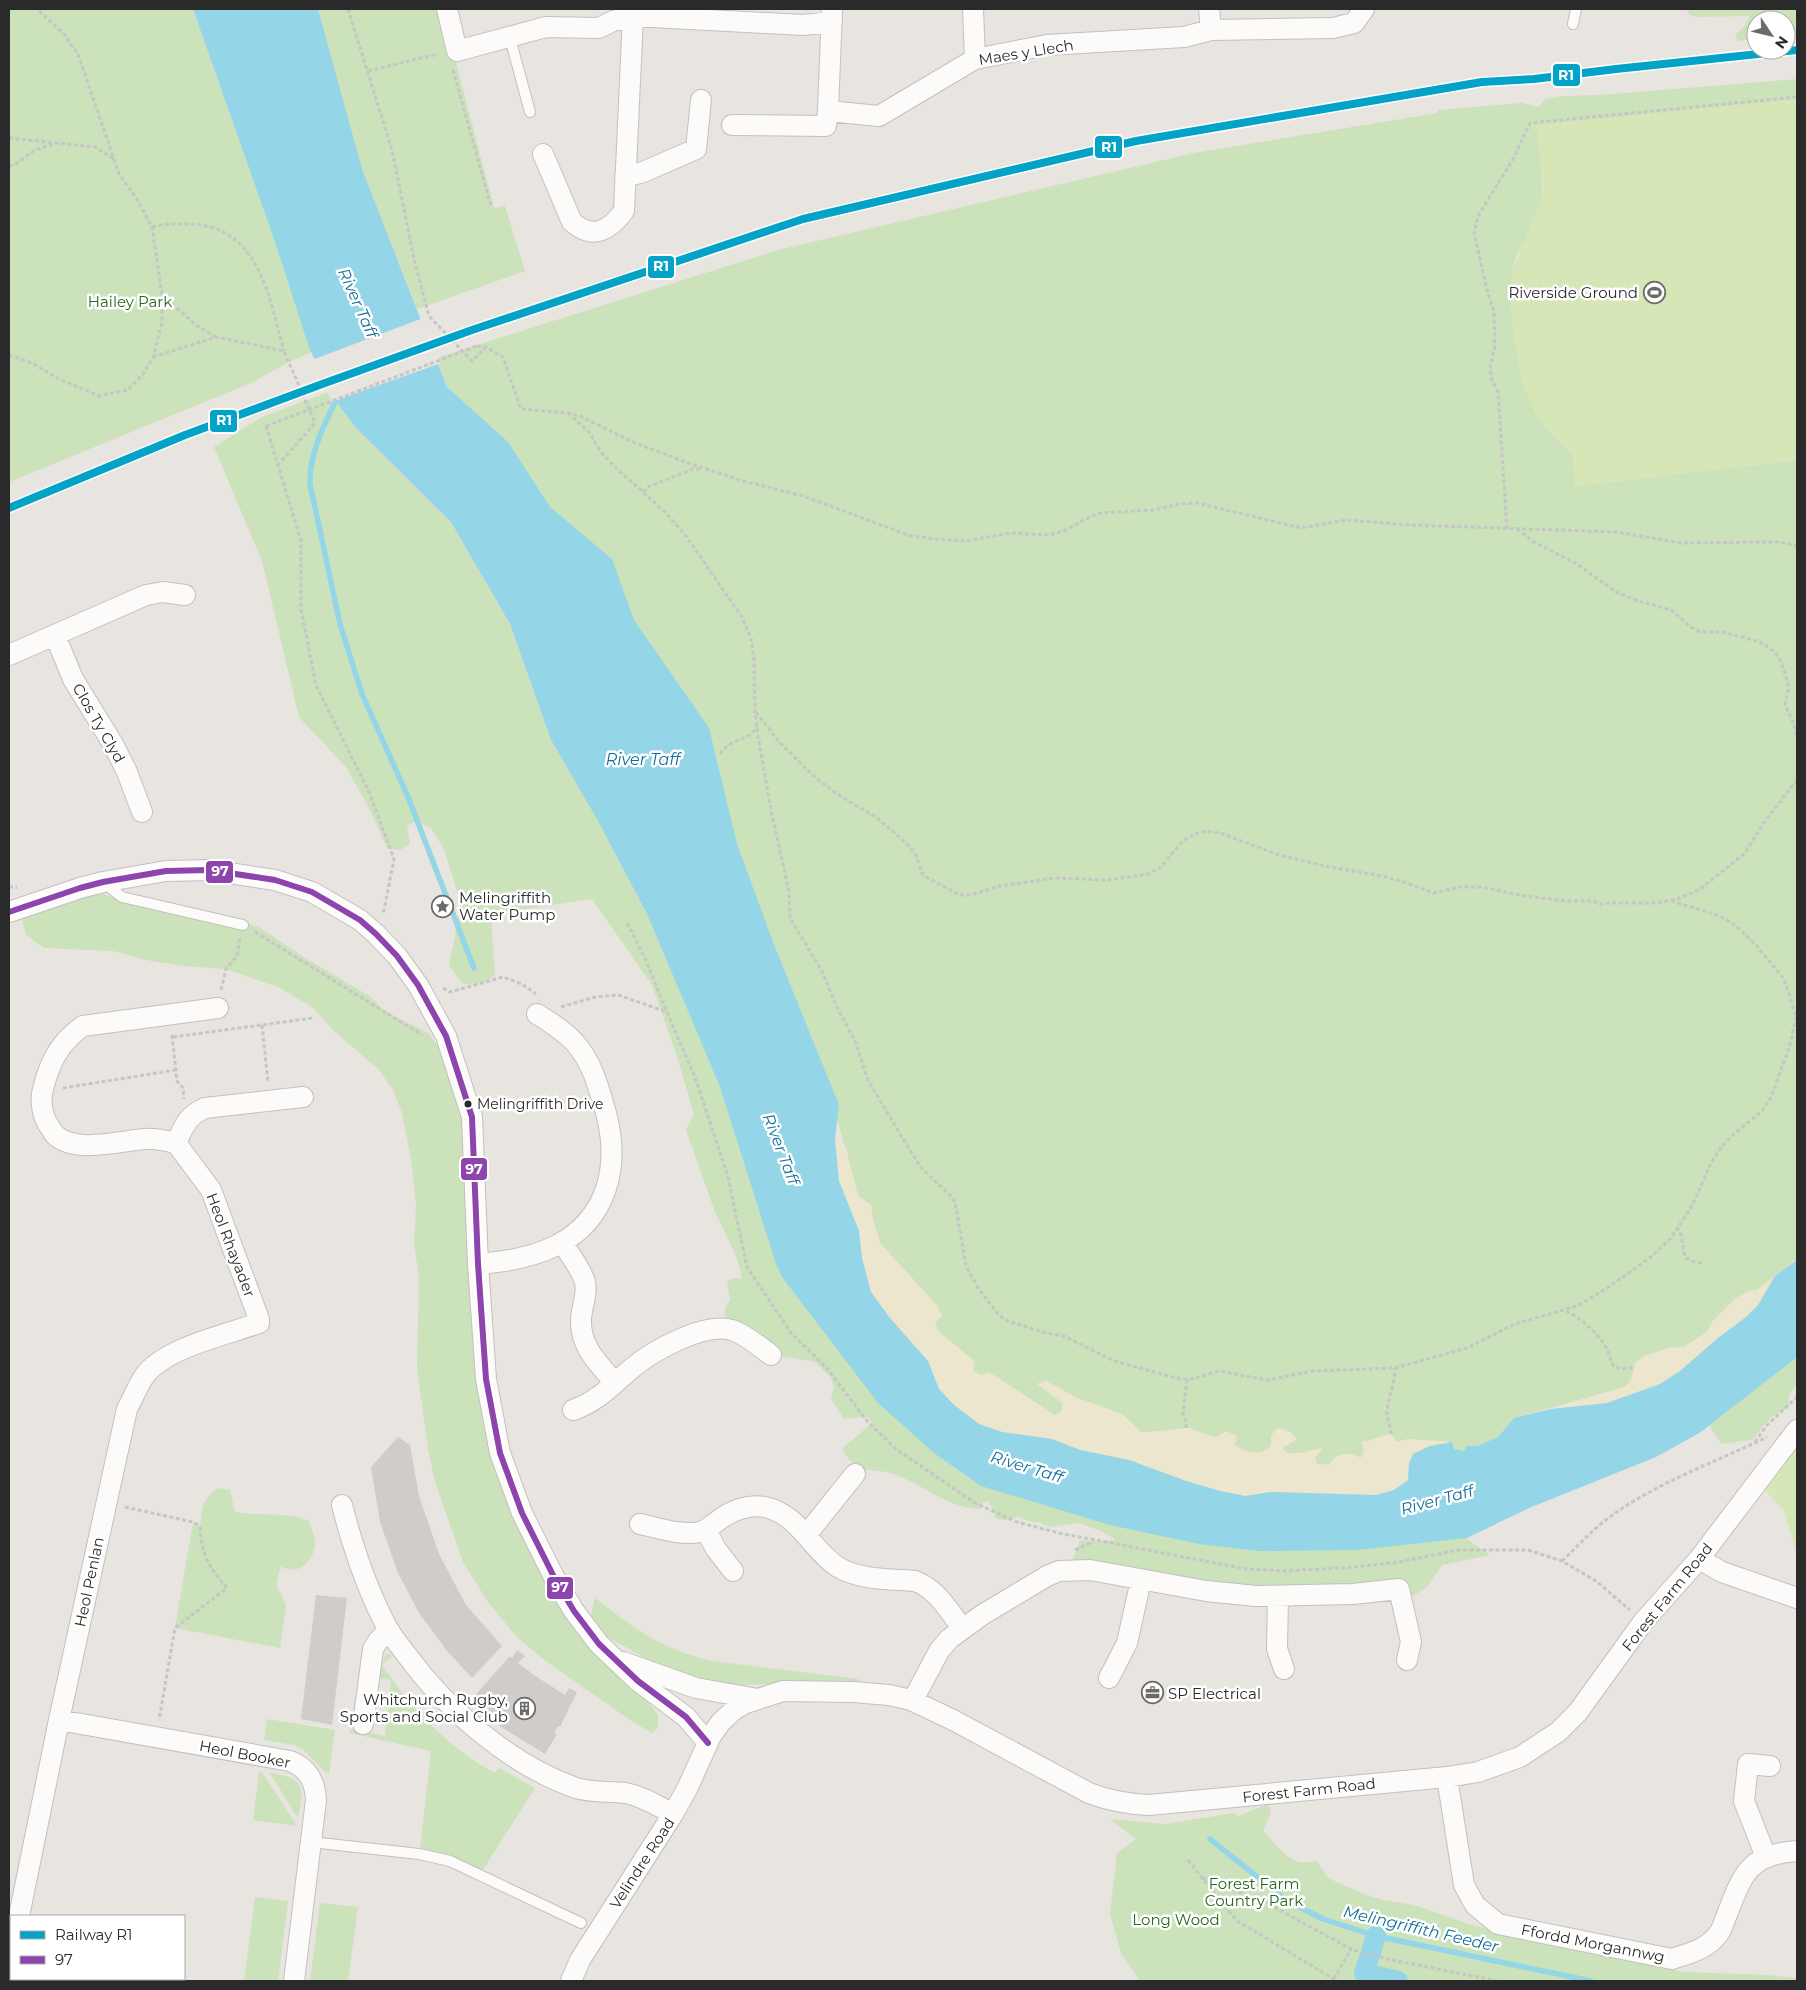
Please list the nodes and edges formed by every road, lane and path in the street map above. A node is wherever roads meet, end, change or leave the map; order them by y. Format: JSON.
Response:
{"nodes":[{"id":1,"x":37,"y":9,"type":"edge"},
{"id":2,"x":348,"y":9,"type":"edge"},
{"id":3,"x":446,"y":9,"type":"edge"},
{"id":4,"x":973,"y":9,"type":"edge"},
{"id":5,"x":1210,"y":9,"type":"edge"},
{"id":6,"x":1364,"y":9,"type":"edge"},
{"id":7,"x":1576,"y":9,"type":"edge"},
{"id":8,"x":614,"y":15,"type":"edge"},
{"id":9,"x":633,"y":16,"type":"junction"},
{"id":10,"x":832,"y":16,"type":"edge"},
{"id":11,"x":1574,"y":24,"type":"dead end"},
{"id":12,"x":1211,"y":30,"type":"junction"},
{"id":13,"x":510,"y":38,"type":"junction"},
{"id":14,"x":453,"y":51,"type":"junction"},
{"id":15,"x":975,"y":59,"type":"junction"},
{"id":16,"x":368,"y":71,"type":"junction"},
{"id":17,"x":1797,"y":98,"type":"edge"},
{"id":18,"x":701,"y":100,"type":"dead end"},
{"id":19,"x":828,"y":111,"type":"junction"},
{"id":20,"x":530,"y":112,"type":"dead end"},
{"id":21,"x":732,"y":124,"type":"dead end"},
{"id":22,"x":9,"y":138,"type":"edge"},
{"id":23,"x":57,"y":143,"type":"junction"},
{"id":24,"x":543,"y":154,"type":"dead end"},
{"id":25,"x":114,"y":159,"type":"junction"},
{"id":26,"x":9,"y":166,"type":"edge"},
{"id":27,"x":625,"y":177,"type":"junction"},
{"id":28,"x":491,"y":206,"type":"dead end"},
{"id":29,"x":152,"y":227,"type":"junction"},
{"id":30,"x":162,"y":295,"type":"junction"},
{"id":31,"x":216,"y":337,"type":"junction"},
{"id":32,"x":486,"y":347,"type":"junction"},
{"id":33,"x":284,"y":351,"type":"junction"},
{"id":34,"x":9,"y":355,"type":"edge"},
{"id":35,"x":153,"y":357,"type":"junction"},
{"id":36,"x":568,"y":413,"type":"junction"},
{"id":37,"x":277,"y":465,"type":"junction"},
{"id":38,"x":707,"y":469,"type":"junction"},
{"id":39,"x":643,"y":492,"type":"junction"},
{"id":40,"x":1507,"y":529,"type":"junction"},
{"id":41,"x":1516,"y":529,"type":"junction"},
{"id":42,"x":1797,"y":546,"type":"edge"},
{"id":43,"x":185,"y":595,"type":"dead end"},
{"id":44,"x":55,"y":635,"type":"junction"},
{"id":45,"x":9,"y":655,"type":"edge"},
{"id":46,"x":755,"y":711,"type":"junction"},
{"id":47,"x":757,"y":726,"type":"junction"},
{"id":48,"x":1797,"y":736,"type":"edge"},
{"id":49,"x":720,"y":754,"type":"dead end"},
{"id":50,"x":1797,"y":780,"type":"edge"},
{"id":51,"x":142,"y":812,"type":"dead end"},
{"id":52,"x":103,"y":882,"type":"junction"},
{"id":53,"x":1670,"y":901,"type":"junction"},
{"id":54,"x":9,"y":912,"type":"edge"},
{"id":55,"x":383,"y":918,"type":"dead end"},
{"id":56,"x":627,"y":923,"type":"dead end"},
{"id":57,"x":243,"y":925,"type":"junction"},
{"id":58,"x":444,"y":988,"type":"dead end"},
{"id":59,"x":544,"y":1006,"type":"junction"},
{"id":60,"x":218,"y":1008,"type":"joint"},
{"id":61,"x":667,"y":1012,"type":"junction"},
{"id":62,"x":170,"y":1015,"type":"junction"},
{"id":63,"x":1797,"y":1015,"type":"edge"},
{"id":64,"x":313,"y":1018,"type":"dead end"},
{"id":65,"x":262,"y":1025,"type":"junction"},
{"id":66,"x":172,"y":1037,"type":"junction"},
{"id":67,"x":452,"y":1054,"type":"junction"},
{"id":68,"x":176,"y":1070,"type":"junction"},
{"id":69,"x":43,"y":1091,"type":"junction"},
{"id":70,"x":303,"y":1097,"type":"dead end"},
{"id":71,"x":270,"y":1100,"type":"junction"},
{"id":72,"x":186,"y":1121,"type":"junction"},
{"id":73,"x":176,"y":1143,"type":"junction"},
{"id":74,"x":1676,"y":1228,"type":"junction"},
{"id":75,"x":562,"y":1242,"type":"junction"},
{"id":76,"x":1704,"y":1263,"type":"dead end"},
{"id":77,"x":478,"y":1264,"type":"junction"},
{"id":78,"x":1566,"y":1310,"type":"junction"},
{"id":79,"x":259,"y":1323,"type":"joint"},
{"id":80,"x":771,"y":1355,"type":"dead end"},
{"id":81,"x":1395,"y":1368,"type":"junction"},
{"id":82,"x":1633,"y":1368,"type":"dead end"},
{"id":83,"x":1187,"y":1379,"type":"junction"},
{"id":84,"x":615,"y":1383,"type":"junction"},
{"id":85,"x":1797,"y":1397,"type":"edge"},
{"id":86,"x":573,"y":1410,"type":"dead end"},
{"id":87,"x":1186,"y":1428,"type":"dead end"},
{"id":88,"x":1797,"y":1430,"type":"edge"},
{"id":89,"x":1391,"y":1434,"type":"dead end"},
{"id":90,"x":854,"y":1474,"type":"dead end"},
{"id":91,"x":107,"y":1502,"type":"junction"},
{"id":92,"x":342,"y":1505,"type":"dead end"},
{"id":93,"x":640,"y":1524,"type":"dead end"},
{"id":94,"x":706,"y":1530,"type":"junction"},
{"id":95,"x":807,"y":1534,"type":"junction"},
{"id":96,"x":1698,"y":1559,"type":"junction"},
{"id":97,"x":1562,"y":1562,"type":"junction"},
{"id":98,"x":733,"y":1571,"type":"dead end"},
{"id":99,"x":1141,"y":1580,"type":"junction"},
{"id":100,"x":1278,"y":1596,"type":"junction"},
{"id":101,"x":1797,"y":1598,"type":"edge"},
{"id":102,"x":1644,"y":1622,"type":"junction"},
{"id":103,"x":962,"y":1629,"type":"junction"},
{"id":104,"x":389,"y":1630,"type":"junction"},
{"id":105,"x":614,"y":1659,"type":"junction"},
{"id":106,"x":1407,"y":1660,"type":"dead end"},
{"id":107,"x":1284,"y":1669,"type":"dead end"},
{"id":108,"x":1109,"y":1678,"type":"dead end"},
{"id":109,"x":759,"y":1699,"type":"junction"},
{"id":110,"x":913,"y":1700,"type":"junction"},
{"id":111,"x":59,"y":1720,"type":"junction"},
{"id":112,"x":363,"y":1724,"type":"dead end"},
{"id":113,"x":156,"y":1738,"type":"junction"},
{"id":114,"x":708,"y":1743,"type":"junction"},
{"id":115,"x":1770,"y":1766,"type":"dead end"},
{"id":116,"x":1447,"y":1777,"type":"junction"},
{"id":117,"x":673,"y":1814,"type":"junction"},
{"id":118,"x":311,"y":1842,"type":"junction"},
{"id":119,"x":1797,"y":1851,"type":"edge"},
{"id":120,"x":1766,"y":1857,"type":"junction"},
{"id":121,"x":1188,"y":1860,"type":"dead end"},
{"id":122,"x":1202,"y":1878,"type":"junction"},
{"id":123,"x":20,"y":1915,"type":"edge"},
{"id":124,"x":581,"y":1923,"type":"dead end"},
{"id":125,"x":1351,"y":1949,"type":"junction"},
{"id":126,"x":1336,"y":1980,"type":"edge"},
{"id":127,"x":294,"y":1981,"type":"edge"},
{"id":128,"x":571,"y":1981,"type":"edge"},
{"id":129,"x":1498,"y":1981,"type":"edge"}],
"edges":[{"from":1,"to":25,"type":"path"},
{"from":2,"to":16,"type":"path"},
{"from":3,"to":14,"type":"street"},
{"from":4,"to":15,"type":"street"},
{"from":5,"to":12,"type":"street"},
{"from":6,"to":12,"type":"street","name":"Maes y Llech"},
{"from":7,"to":11,"type":"lane"},
{"from":8,"to":9,"type":"street"},
{"from":8,"to":13,"type":"street"},
{"from":9,"to":10,"type":"street"},
{"from":9,"to":27,"type":"street"},
{"from":10,"to":19,"type":"street"},
{"from":12,"to":15,"type":"street","name":"Maes y Llech"},
{"from":13,"to":14,"type":"street"},
{"from":13,"to":20,"type":"lane"},
{"from":14,"to":16,"type":"path"},
{"from":14,"to":28,"type":"path"},
{"from":15,"to":19,"type":"street","name":"Maes y Llech"},
{"from":16,"to":32,"type":"path"},
{"from":17,"to":40,"type":"path"},
{"from":18,"to":27,"type":"street"},
{"from":19,"to":21,"type":"street"},
{"from":22,"to":23,"type":"path"},
{"from":23,"to":25,"type":"path"},
{"from":23,"to":26,"type":"path"},
{"from":24,"to":27,"type":"street"},
{"from":25,"to":29,"type":"path"},
{"from":29,"to":30,"type":"path"},
{"from":29,"to":33,"type":"path"},
{"from":30,"to":31,"type":"path"},
{"from":30,"to":35,"type":"path"},
{"from":31,"to":33,"type":"path"},
{"from":31,"to":35,"type":"path"},
{"from":32,"to":36,"type":"path"},
{"from":32,"to":37,"type":"path","bridge":true},
{"from":33,"to":37,"type":"path"},
{"from":34,"to":35,"type":"path"},
{"from":36,"to":38,"type":"path"},
{"from":36,"to":39,"type":"path"},
{"from":37,"to":55,"type":"path"},
{"from":38,"to":39,"type":"path"},
{"from":38,"to":40,"type":"path"},
{"from":39,"to":46,"type":"path"},
{"from":40,"to":41,"type":"path"},
{"from":41,"to":42,"type":"path"},
{"from":41,"to":48,"type":"path"},
{"from":43,"to":44,"type":"street"},
{"from":44,"to":45,"type":"street"},
{"from":44,"to":51,"type":"street","name":"Clos Ty Clyd"},
{"from":46,"to":47,"type":"path"},
{"from":46,"to":53,"type":"path"},
{"from":47,"to":49,"type":"path"},
{"from":47,"to":83,"type":"path"},
{"from":50,"to":53,"type":"path"},
{"from":52,"to":54,"type":"street"},
{"from":52,"to":57,"type":"lane"},
{"from":52,"to":67,"type":"street"},
{"from":53,"to":63,"type":"path"},
{"from":56,"to":61,"type":"path"},
{"from":57,"to":60,"type":"path"},
{"from":57,"to":67,"type":"path"},
{"from":58,"to":59,"type":"path"},
{"from":59,"to":61,"type":"path"},
{"from":59,"to":75,"type":"street"},
{"from":60,"to":62,"type":"street"},
{"from":61,"to":97,"type":"path"},
{"from":62,"to":66,"type":"path"},
{"from":62,"to":69,"type":"street"},
{"from":63,"to":74,"type":"path"},
{"from":64,"to":65,"type":"path"},
{"from":65,"to":66,"type":"path"},
{"from":65,"to":71,"type":"path"},
{"from":66,"to":68,"type":"path"},
{"from":67,"to":77,"type":"street"},
{"from":68,"to":69,"type":"path"},
{"from":68,"to":72,"type":"path"},
{"from":69,"to":73,"type":"street"},
{"from":70,"to":71,"type":"street"},
{"from":71,"to":72,"type":"street"},
{"from":72,"to":73,"type":"street"},
{"from":73,"to":79,"type":"street","name":"Heol Rhayader"},
{"from":74,"to":76,"type":"path"},
{"from":74,"to":78,"type":"path"},
{"from":75,"to":77,"type":"street"},
{"from":75,"to":84,"type":"street"},
{"from":77,"to":105,"type":"street"},
{"from":78,"to":81,"type":"path"},
{"from":78,"to":82,"type":"path"},
{"from":79,"to":91,"type":"street","name":"Heol Penlan"},
{"from":80,"to":84,"type":"street"},
{"from":81,"to":83,"type":"path"},
{"from":81,"to":89,"type":"path"},
{"from":83,"to":87,"type":"path"},
{"from":84,"to":86,"type":"street"},
{"from":85,"to":97,"type":"path"},
{"from":88,"to":96,"type":"street","name":"Forest Farm Road"},
{"from":90,"to":95,"type":"street"},
{"from":91,"to":111,"type":"street","name":"Heol Penlan"},
{"from":91,"to":113,"type":"path"},
{"from":92,"to":104,"type":"street"},
{"from":93,"to":94,"type":"street"},
{"from":94,"to":95,"type":"street"},
{"from":94,"to":98,"type":"street"},
{"from":95,"to":103,"type":"street"},
{"from":96,"to":101,"type":"street"},
{"from":96,"to":102,"type":"street","name":"Forest Farm Road"},
{"from":97,"to":102,"type":"path"},
{"from":99,"to":100,"type":"street"},
{"from":99,"to":103,"type":"street"},
{"from":99,"to":108,"type":"street"},
{"from":100,"to":106,"type":"street"},
{"from":100,"to":107,"type":"street"},
{"from":102,"to":116,"type":"street","name":"Forest Farm Road"},
{"from":103,"to":110,"type":"street"},
{"from":104,"to":112,"type":"street"},
{"from":104,"to":117,"type":"street"},
{"from":105,"to":109,"type":"street"},
{"from":105,"to":114,"type":"street"},
{"from":109,"to":110,"type":"street","name":"Forest Farm Road"},
{"from":109,"to":114,"type":"street","name":"Forest Farm Road"},
{"from":110,"to":116,"type":"street","name":"Forest Farm Road"},
{"from":111,"to":113,"type":"street","name":"Heol Booker"},
{"from":111,"to":123,"type":"street","name":"Heol Penlan"},
{"from":113,"to":118,"type":"street","name":"Heol Booker"},
{"from":114,"to":117,"type":"street","name":"Velindre Road"},
{"from":115,"to":120,"type":"street"},
{"from":116,"to":120,"type":"street","name":"Ffordd Morgannwg"},
{"from":117,"to":128,"type":"street","name":"Velindre Road"},
{"from":118,"to":124,"type":"lane"},
{"from":118,"to":127,"type":"street","name":"Heol Booker"},
{"from":119,"to":120,"type":"street","name":"Ffordd Morgannwg"},
{"from":121,"to":122,"type":"path"},
{"from":122,"to":125,"type":"path"},
{"from":122,"to":126,"type":"path"},
{"from":125,"to":126,"type":"path"},
{"from":125,"to":129,"type":"path"}]}
